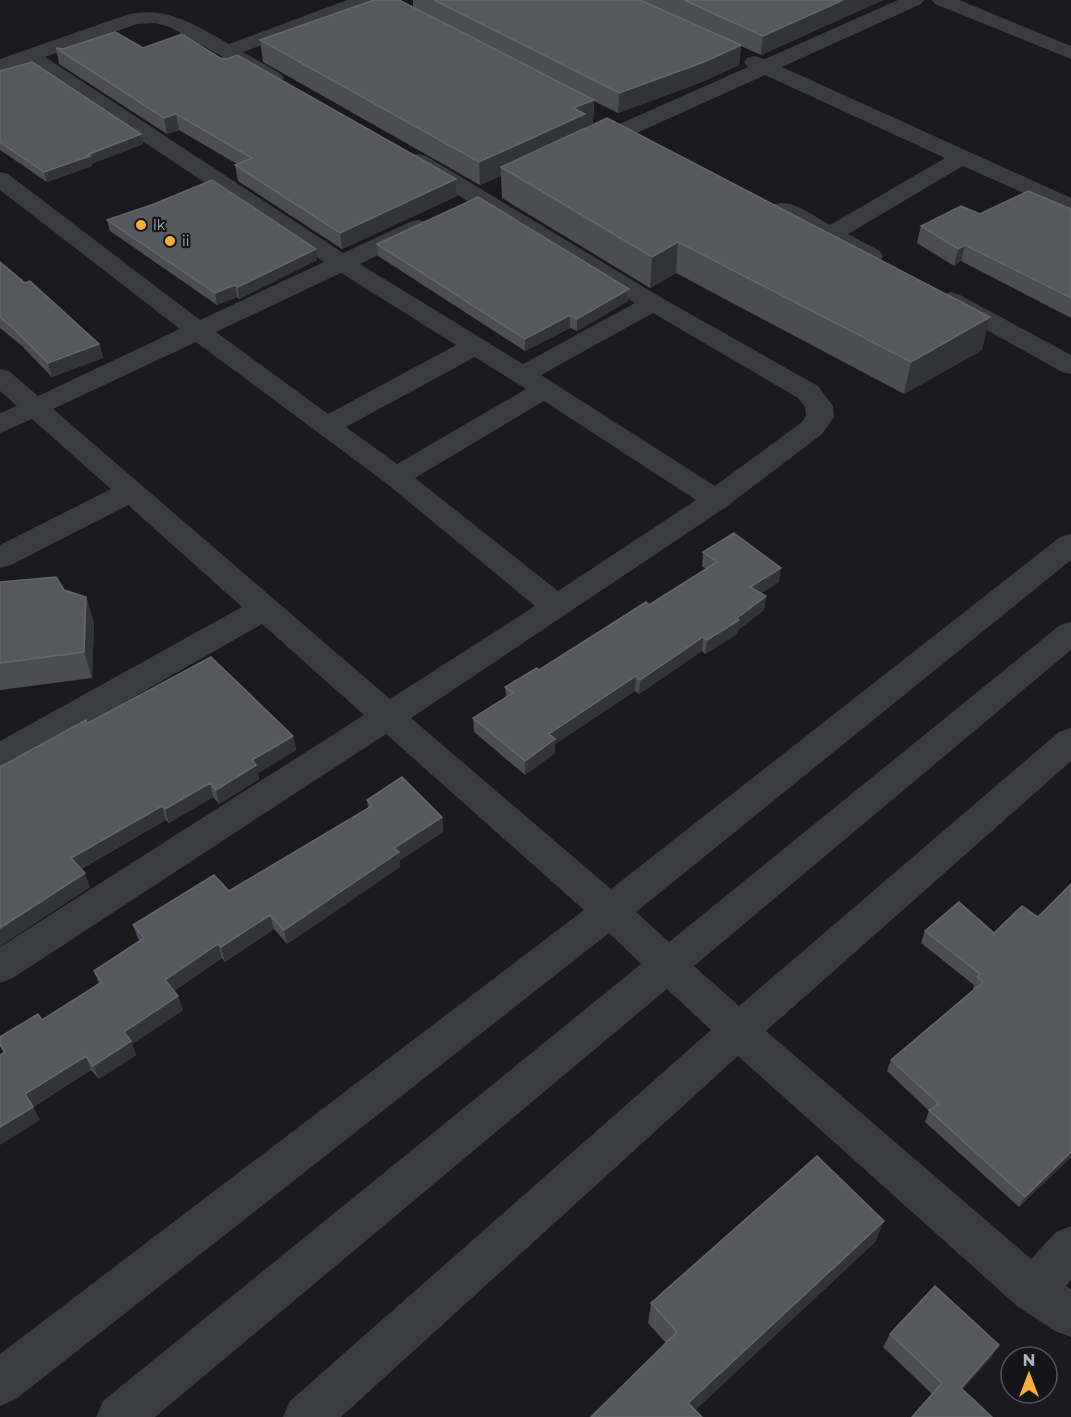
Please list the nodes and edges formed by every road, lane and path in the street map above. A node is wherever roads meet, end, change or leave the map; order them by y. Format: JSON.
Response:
{"nodes":[{"id":1,"x":365,"y":0,"type":"edge"},
{"id":2,"x":914,"y":0,"type":"edge"},
{"id":3,"x":942,"y":0,"type":"edge"},
{"id":4,"x":228,"y":51,"type":"junction"},
{"id":5,"x":736,"y":53,"type":"edge"},
{"id":6,"x":1071,"y":53,"type":"edge"},
{"id":7,"x":29,"y":56,"type":"junction"},
{"id":8,"x":0,"y":66,"type":"edge"},
{"id":9,"x":766,"y":67,"type":"junction"},
{"id":10,"x":299,"y":92,"type":"edge"},
{"id":11,"x":615,"y":123,"type":"junction"},
{"id":12,"x":656,"y":144,"type":"edge"},
{"id":13,"x":400,"y":151,"type":"edge"},
{"id":14,"x":962,"y":157,"type":"junction"},
{"id":15,"x":564,"y":158,"type":"edge"},
{"id":16,"x":0,"y":179,"type":"edge"},
{"id":17,"x":759,"y":197,"type":"edge"},
{"id":18,"x":1071,"y":207,"type":"edge"},
{"id":19,"x":438,"y":218,"type":"edge"},
{"id":20,"x":831,"y":234,"type":"junction"},
{"id":21,"x":342,"y":263,"type":"junction"},
{"id":22,"x":894,"y":269,"type":"edge"},
{"id":23,"x":935,"y":292,"type":"edge"},
{"id":24,"x":653,"y":303,"type":"junction"},
{"id":25,"x":197,"y":330,"type":"junction"},
{"id":26,"x":475,"y":346,"type":"junction"},
{"id":27,"x":1071,"y":366,"type":"edge"},
{"id":28,"x":522,"y":375,"type":"junction"},
{"id":29,"x":0,"y":377,"type":"edge"},
{"id":30,"x":544,"y":389,"type":"junction"},
{"id":31,"x":34,"y":407,"type":"junction"},
{"id":32,"x":0,"y":424,"type":"edge"},
{"id":33,"x":326,"y":426,"type":"junction"},
{"id":34,"x":396,"y":477,"type":"junction"},
{"id":35,"x":131,"y":491,"type":"junction"},
{"id":36,"x":716,"y":500,"type":"junction"},
{"id":37,"x":1071,"y":544,"type":"edge"},
{"id":38,"x":0,"y":558,"type":"edge"},
{"id":39,"x":557,"y":607,"type":"junction"},
{"id":40,"x":263,"y":609,"type":"junction"},
{"id":41,"x":1071,"y":633,"type":"edge"},
{"id":42,"x":388,"y":715,"type":"junction"},
{"id":43,"x":1071,"y":741,"type":"edge"},
{"id":44,"x":0,"y":757,"type":"edge"},
{"id":45,"x":610,"y":911,"type":"junction"},
{"id":46,"x":670,"y":966,"type":"junction"},
{"id":47,"x":0,"y":967,"type":"edge"},
{"id":48,"x":738,"y":1031,"type":"junction"},
{"id":49,"x":1071,"y":1247,"type":"edge"},
{"id":50,"x":1033,"y":1290,"type":"junction"},
{"id":51,"x":1071,"y":1315,"type":"edge"},
{"id":52,"x":0,"y":1383,"type":"edge"},
{"id":53,"x":119,"y":1417,"type":"edge"},
{"id":54,"x":306,"y":1417,"type":"edge"}],
"edges":[{"from":1,"to":4,"type":"street"},
{"from":2,"to":9,"type":"street"},
{"from":3,"to":6,"type":"street"},
{"from":4,"to":7,"type":"street"},
{"from":4,"to":10,"type":"street"},
{"from":5,"to":9,"type":"street"},
{"from":7,"to":8,"type":"street"},
{"from":7,"to":21,"type":"street"},
{"from":9,"to":11,"type":"street"},
{"from":9,"to":14,"type":"street"},
{"from":11,"to":12,"type":"street"},
{"from":11,"to":15,"type":"street"},
{"from":13,"to":24,"type":"street"},
{"from":14,"to":18,"type":"street"},
{"from":14,"to":20,"type":"street"},
{"from":16,"to":25,"type":"street"},
{"from":17,"to":20,"type":"street"},
{"from":19,"to":21,"type":"street"},
{"from":20,"to":22,"type":"street"},
{"from":21,"to":25,"type":"street"},
{"from":21,"to":26,"type":"street"},
{"from":23,"to":27,"type":"street"},
{"from":24,"to":28,"type":"street"},
{"from":24,"to":36,"type":"street"},
{"from":25,"to":31,"type":"street"},
{"from":25,"to":33,"type":"street"},
{"from":26,"to":28,"type":"street"},
{"from":26,"to":33,"type":"street"},
{"from":28,"to":30,"type":"street"},
{"from":29,"to":31,"type":"street"},
{"from":30,"to":34,"type":"street"},
{"from":30,"to":36,"type":"street"},
{"from":31,"to":32,"type":"street"},
{"from":31,"to":35,"type":"street"},
{"from":33,"to":34,"type":"street"},
{"from":34,"to":39,"type":"street"},
{"from":35,"to":38,"type":"street"},
{"from":35,"to":40,"type":"street"},
{"from":36,"to":39,"type":"street"},
{"from":37,"to":45,"type":"street"},
{"from":39,"to":42,"type":"street"},
{"from":40,"to":42,"type":"street"},
{"from":40,"to":44,"type":"street"},
{"from":41,"to":46,"type":"street"},
{"from":42,"to":45,"type":"street"},
{"from":42,"to":47,"type":"street"},
{"from":43,"to":48,"type":"street"},
{"from":45,"to":46,"type":"street"},
{"from":45,"to":52,"type":"street"},
{"from":46,"to":48,"type":"street"},
{"from":46,"to":53,"type":"street"},
{"from":48,"to":50,"type":"street"},
{"from":48,"to":54,"type":"street"},
{"from":49,"to":50,"type":"street"},
{"from":50,"to":51,"type":"street"}]}
